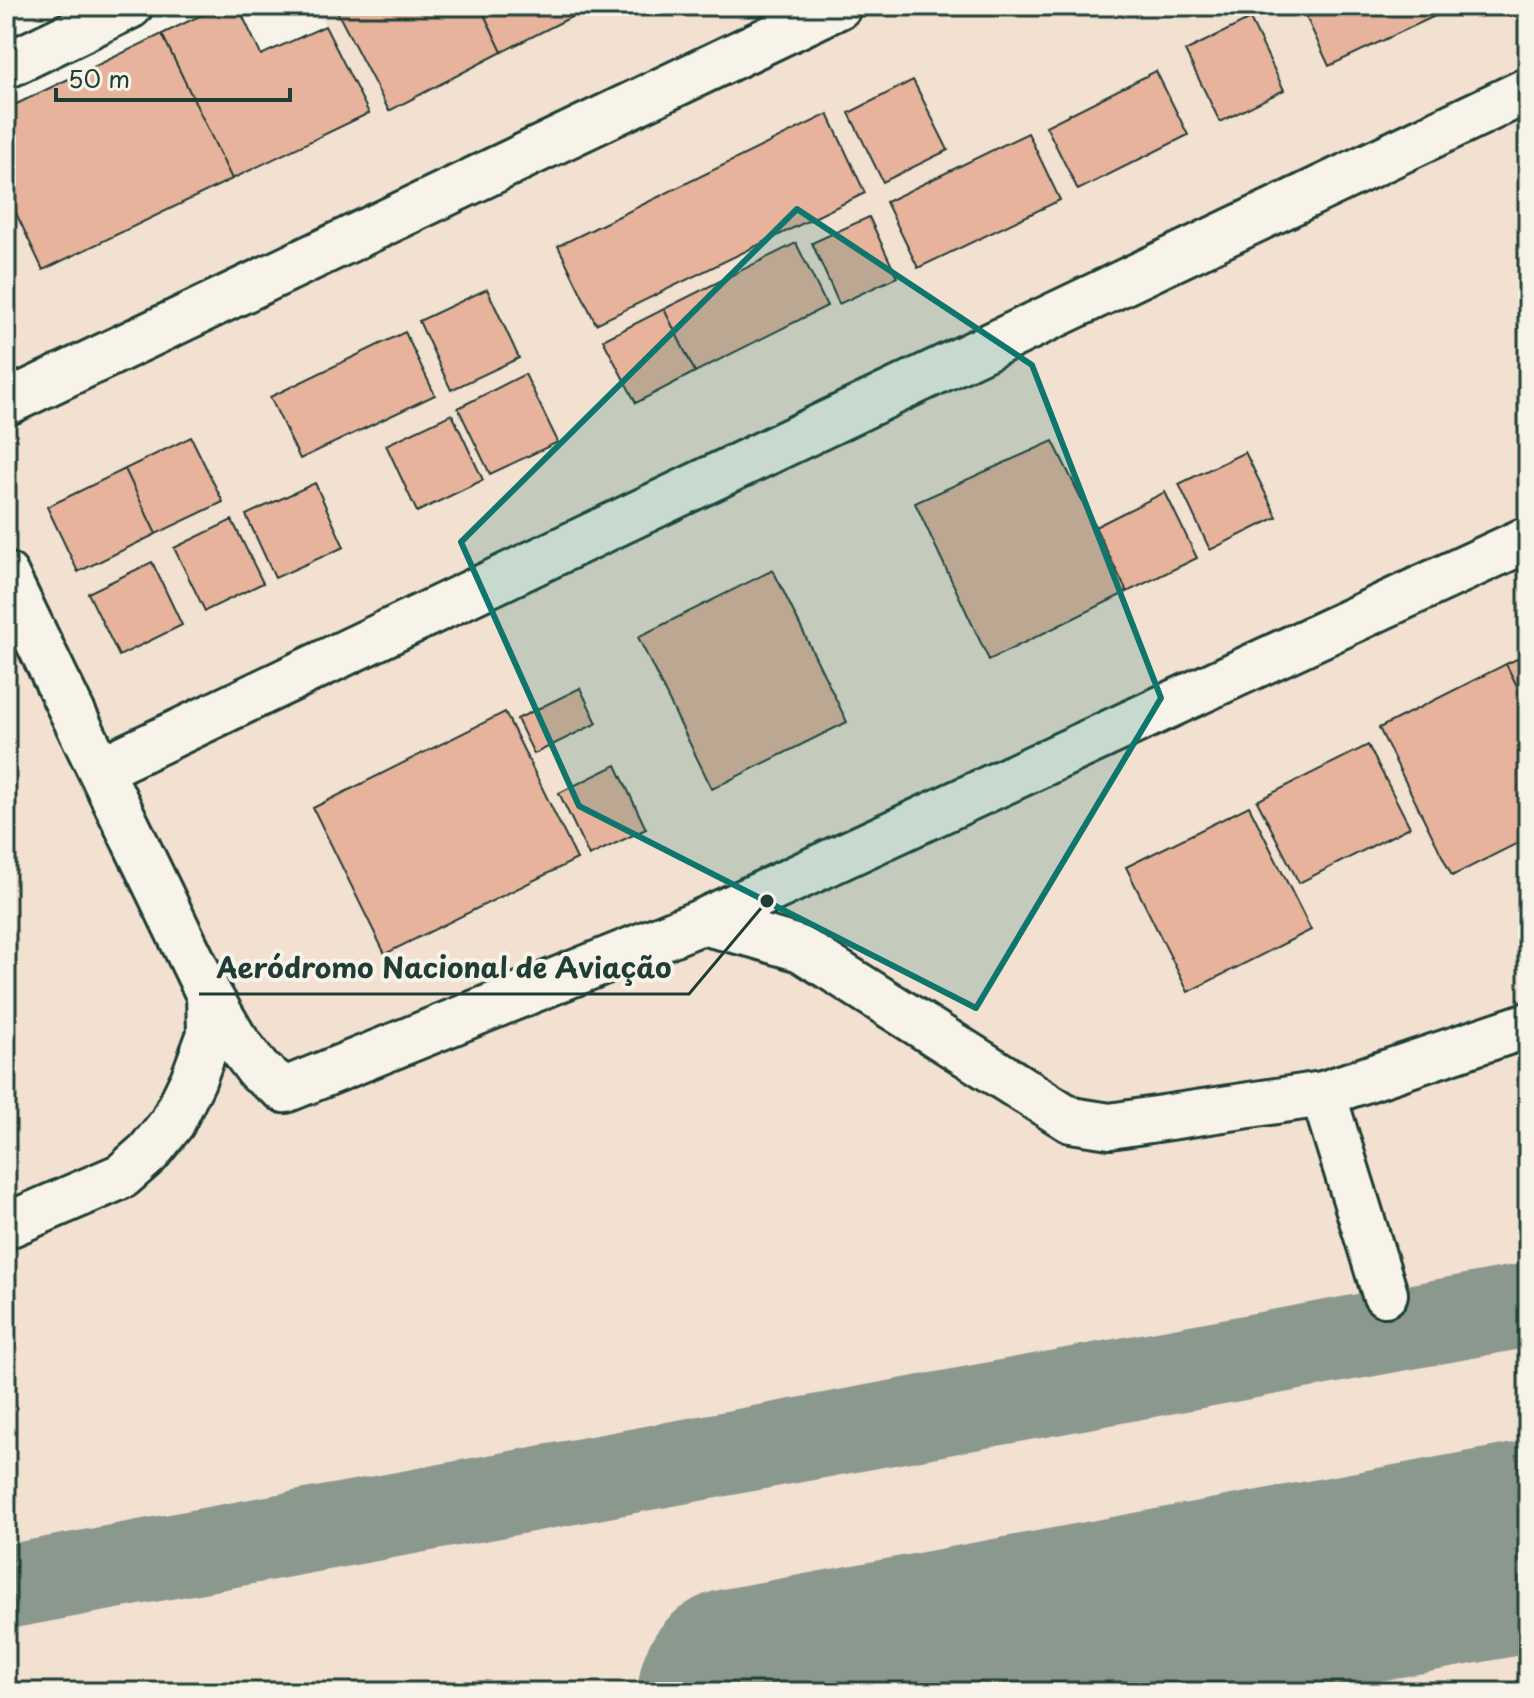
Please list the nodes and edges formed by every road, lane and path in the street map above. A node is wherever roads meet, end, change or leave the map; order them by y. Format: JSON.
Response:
{"nodes":[{"id":1,"x":130,"y":6,"type":"edge"},
{"id":2,"x":839,"y":6,"type":"edge"},
{"id":3,"x":6,"y":66,"type":"edge"},
{"id":4,"x":1528,"y":90,"type":"edge"},
{"id":5,"x":6,"y":403,"type":"edge"},
{"id":6,"x":1528,"y":539,"type":"edge"},
{"id":7,"x":10,"y":596,"type":"edge"},
{"id":8,"x":101,"y":769,"type":"junction"},
{"id":9,"x":701,"y":922,"type":"junction"},
{"id":10,"x":209,"y":995,"type":"junction"},
{"id":11,"x":1528,"y":1025,"type":"edge"},
{"id":12,"x":1323,"y":1094,"type":"junction"},
{"id":13,"x":6,"y":1226,"type":"edge"},
{"id":14,"x":1385,"y":1294,"type":"dead end"}],
"edges":[{"from":1,"to":3,"type":"street"},
{"from":2,"to":5,"type":"street"},
{"from":4,"to":8,"type":"street"},
{"from":6,"to":9,"type":"street"},
{"from":7,"to":8,"type":"street"},
{"from":8,"to":10,"type":"street"},
{"from":9,"to":10,"type":"street"},
{"from":9,"to":12,"type":"street"},
{"from":10,"to":13,"type":"street"},
{"from":11,"to":12,"type":"street"},
{"from":12,"to":14,"type":"street"}]}
